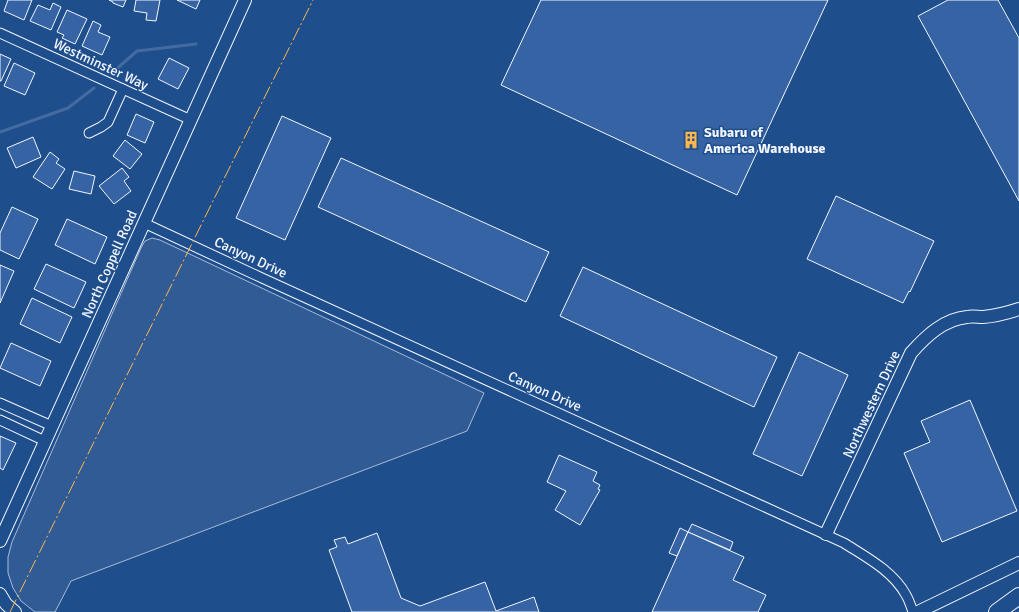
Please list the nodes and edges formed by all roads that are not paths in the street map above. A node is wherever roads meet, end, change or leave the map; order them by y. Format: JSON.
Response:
{"nodes":[{"id":1,"x":245,"y":0,"type":"edge"},
{"id":2,"x":0,"y":33,"type":"edge"},
{"id":3,"x":123,"y":90,"type":"junction"},
{"id":4,"x":191,"y":120,"type":"junction"},
{"id":5,"x":89,"y":133,"type":"dead end"},
{"id":6,"x":144,"y":223,"type":"junction"},
{"id":7,"x":1019,"y":309,"type":"edge"},
{"id":8,"x":0,"y":402,"type":"edge"},
{"id":9,"x":0,"y":420,"type":"edge"},
{"id":10,"x":52,"y":426,"type":"junction"},
{"id":11,"x":45,"y":441,"type":"junction"},
{"id":12,"x":826,"y":534,"type":"junction"},
{"id":13,"x":0,"y":541,"type":"edge"},
{"id":14,"x":1019,"y":563,"type":"edge"},
{"id":15,"x":0,"y":594,"type":"edge"},
{"id":16,"x":1019,"y":596,"type":"edge"},
{"id":17,"x":15,"y":612,"type":"edge"},
{"id":18,"x":913,"y":612,"type":"edge"},
{"id":19,"x":918,"y":612,"type":"edge"},
{"id":20,"x":997,"y":612,"type":"edge"}],
"edges":[{"from":1,"to":4,"type":"street","name":"North Coppell Road"},
{"from":2,"to":3,"type":"street","name":"Westminster Way"},
{"from":3,"to":4,"type":"street","name":"Westminster Way"},
{"from":3,"to":5,"type":"street"},
{"from":4,"to":6,"type":"street","name":"North Coppell Road"},
{"from":6,"to":10,"type":"street","name":"North Coppell Road"},
{"from":6,"to":12,"type":"street","name":"Canyon Drive"},
{"from":7,"to":12,"type":"street","name":"Northwestern Drive"},
{"from":8,"to":10,"type":"street"},
{"from":9,"to":11,"type":"street"},
{"from":10,"to":11,"type":"street","name":"North Coppell Road"},
{"from":11,"to":13,"type":"street","name":"North Coppell Road"},
{"from":12,"to":18,"type":"street","name":"Canyon Drive"},
{"from":14,"to":19,"type":"street"},
{"from":15,"to":17,"type":"street"},
{"from":16,"to":20,"type":"highway"}]}
